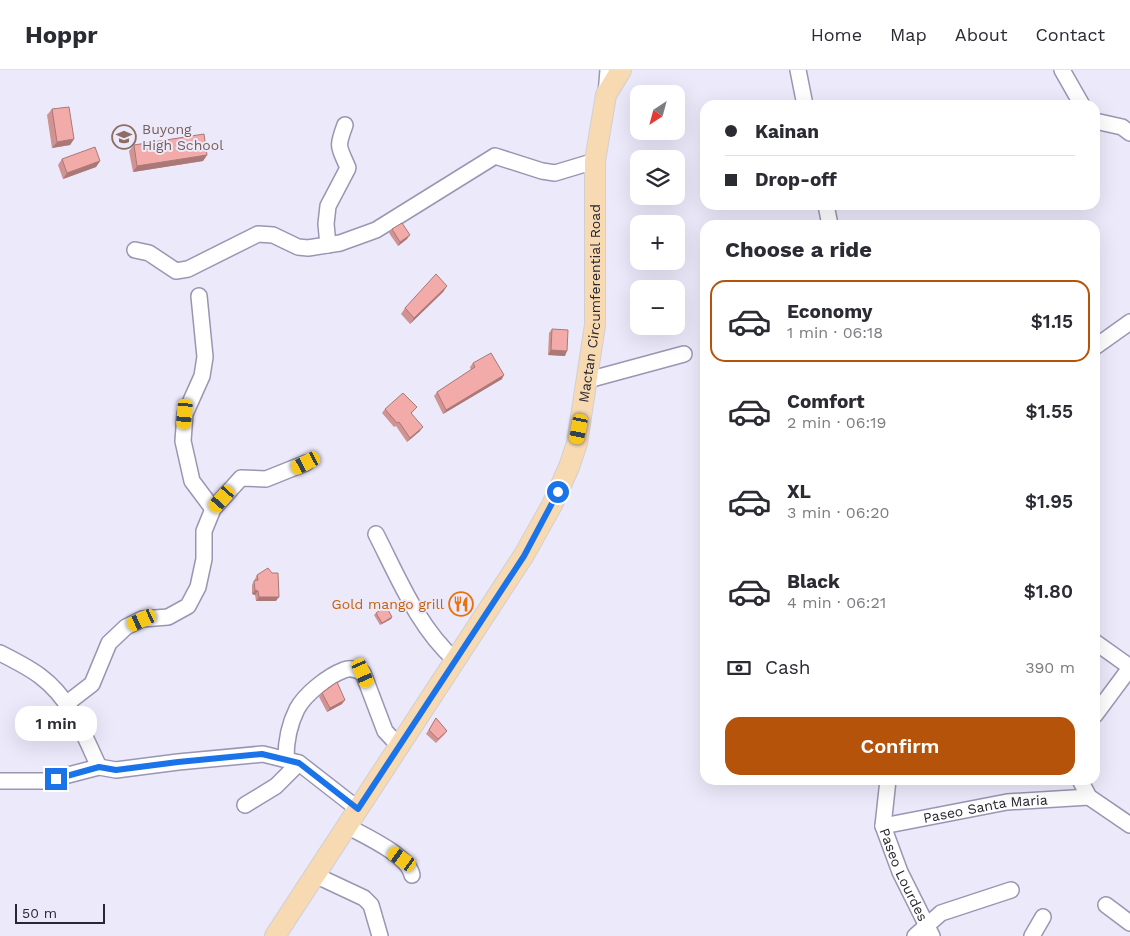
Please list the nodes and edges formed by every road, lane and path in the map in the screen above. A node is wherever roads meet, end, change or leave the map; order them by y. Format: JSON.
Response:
{"nodes":[{"id":1,"x":608,"y":70,"type":"edge"},
{"id":2,"x":621,"y":70,"type":"edge"},
{"id":3,"x":798,"y":70,"type":"edge"},
{"id":4,"x":1062,"y":70,"type":"edge"},
{"id":5,"x":606,"y":95,"type":"junction"},
{"id":6,"x":804,"y":100,"type":"edge"},
{"id":7,"x":1079,"y":100,"type":"edge"},
{"id":8,"x":1100,"y":122,"type":"edge"},
{"id":9,"x":345,"y":125,"type":"dead end"},
{"id":10,"x":1130,"y":133,"type":"edge"},
{"id":11,"x":595,"y":161,"type":"junction"},
{"id":12,"x":328,"y":245,"type":"junction"},
{"id":13,"x":134,"y":250,"type":"dead end"},
{"id":14,"x":199,"y":296,"type":"dead end"},
{"id":15,"x":1130,"y":322,"type":"edge"},
{"id":16,"x":1100,"y":343,"type":"edge"},
{"id":17,"x":684,"y":354,"type":"dead end"},
{"id":18,"x":588,"y":380,"type":"junction"},
{"id":19,"x":306,"y":463,"type":"dead end"},
{"id":20,"x":213,"y":509,"type":"junction"},
{"id":21,"x":376,"y":534,"type":"dead end"},
{"id":22,"x":1100,"y":646,"type":"edge"},
{"id":23,"x":0,"y":653,"type":"edge"},
{"id":24,"x":455,"y":660,"type":"junction"},
{"id":25,"x":1130,"y":668,"type":"edge"},
{"id":26,"x":66,"y":704,"type":"junction"},
{"id":27,"x":1100,"y":708,"type":"edge"},
{"id":28,"x":399,"y":746,"type":"junction"},
{"id":29,"x":293,"y":761,"type":"junction"},
{"id":30,"x":99,"y":767,"type":"junction"},
{"id":31,"x":0,"y":781,"type":"edge"},
{"id":32,"x":887,"y":785,"type":"edge"},
{"id":33,"x":1083,"y":785,"type":"edge"},
{"id":34,"x":1089,"y":797,"type":"junction"},
{"id":35,"x":244,"y":805,"type":"dead end"},
{"id":36,"x":358,"y":809,"type":"junction"},
{"id":37,"x":1130,"y":825,"type":"edge"},
{"id":38,"x":347,"y":826,"type":"junction"},
{"id":39,"x":883,"y":826,"type":"junction"},
{"id":40,"x":412,"y":875,"type":"dead end"},
{"id":41,"x":315,"y":876,"type":"junction"},
{"id":42,"x":1011,"y":890,"type":"dead end"},
{"id":43,"x":1106,"y":905,"type":"dead end"},
{"id":44,"x":1043,"y":916,"type":"dead end"},
{"id":45,"x":1130,"y":923,"type":"edge"},
{"id":46,"x":929,"y":930,"type":"edge"},
{"id":47,"x":275,"y":936,"type":"edge"},
{"id":48,"x":380,"y":936,"type":"edge"},
{"id":49,"x":915,"y":936,"type":"edge"},
{"id":50,"x":1032,"y":936,"type":"edge"}],
"edges":[{"from":1,"to":5,"type":"street"},
{"from":2,"to":5,"type":"main road","name":"Mactan Circumferential Road"},
{"from":3,"to":6,"type":"street"},
{"from":4,"to":7,"type":"street"},
{"from":5,"to":11,"type":"main road","name":"Mactan Circumferential Road"},
{"from":8,"to":10,"type":"street"},
{"from":9,"to":12,"type":"street"},
{"from":11,"to":12,"type":"street"},
{"from":11,"to":18,"type":"main road","name":"Mactan Circumferential Road"},
{"from":12,"to":13,"type":"street"},
{"from":14,"to":20,"type":"street"},
{"from":15,"to":16,"type":"street"},
{"from":17,"to":18,"type":"street"},
{"from":18,"to":24,"type":"main road","name":"Mactan Circumferential Road"},
{"from":19,"to":20,"type":"street"},
{"from":20,"to":26,"type":"street"},
{"from":21,"to":24,"type":"street"},
{"from":22,"to":25,"type":"street"},
{"from":23,"to":26,"type":"street"},
{"from":24,"to":28,"type":"main road","name":"Mactan Circumferential Road"},
{"from":25,"to":27,"type":"street"},
{"from":26,"to":30,"type":"street"},
{"from":28,"to":29,"type":"street"},
{"from":28,"to":36,"type":"main road","name":"Mactan Circumferential Road"},
{"from":29,"to":30,"type":"street"},
{"from":29,"to":35,"type":"street"},
{"from":29,"to":36,"type":"street"},
{"from":30,"to":31,"type":"street"},
{"from":32,"to":39,"type":"street","name":"Paseo Lourdes"},
{"from":33,"to":34,"type":"street"},
{"from":34,"to":37,"type":"street"},
{"from":34,"to":39,"type":"street","name":"Paseo Santa Maria"},
{"from":36,"to":38,"type":"main road","name":"Mactan Circumferential Road"},
{"from":38,"to":40,"type":"street"},
{"from":38,"to":41,"type":"main road","name":"Mactan Circumferential Road"},
{"from":39,"to":46,"type":"street","name":"Paseo Lourdes"},
{"from":41,"to":47,"type":"main road","name":"Mactan Circumferential Road"},
{"from":41,"to":48,"type":"street"},
{"from":42,"to":46,"type":"street"},
{"from":43,"to":45,"type":"street"},
{"from":44,"to":50,"type":"street"},
{"from":46,"to":49,"type":"street"}]}
